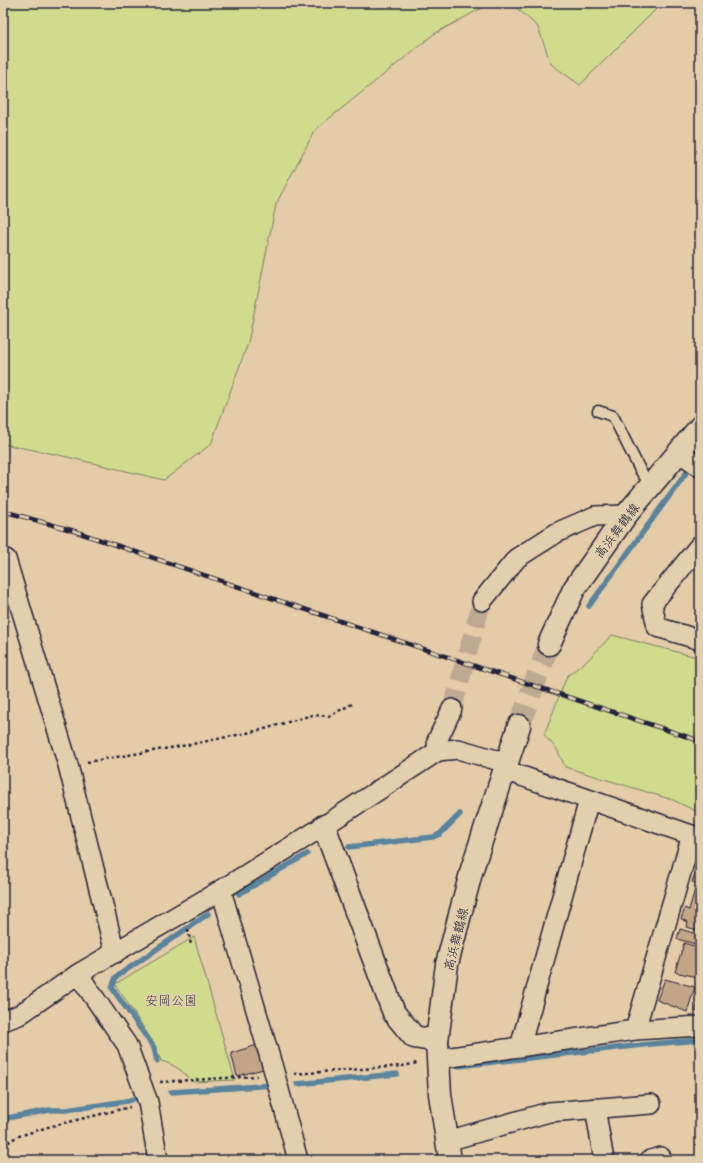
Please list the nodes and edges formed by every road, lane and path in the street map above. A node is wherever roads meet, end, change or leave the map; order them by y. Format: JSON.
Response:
{"nodes":[{"id":1,"x":598,"y":411,"type":"dead end"},
{"id":2,"x":700,"y":427,"type":"edge"},
{"id":3,"x":679,"y":452,"type":"junction"},
{"id":4,"x":700,"y":467,"type":"edge"},
{"id":5,"x":651,"y":486,"type":"junction"},
{"id":6,"x":626,"y":514,"type":"junction"},
{"id":7,"x":700,"y":545,"type":"edge"},
{"id":8,"x":6,"y":558,"type":"dead end"},
{"id":9,"x":482,"y":601,"type":"tunnel mouth"},
{"id":10,"x":700,"y":640,"type":"edge"},
{"id":11,"x":549,"y":644,"type":"tunnel mouth"},
{"id":12,"x":352,"y":704,"type":"dead end"},
{"id":13,"x":452,"y":709,"type":"tunnel mouth"},
{"id":14,"x":519,"y":726,"type":"tunnel mouth"},
{"id":15,"x":438,"y":751,"type":"junction"},
{"id":16,"x":68,"y":764,"type":"junction"},
{"id":17,"x":506,"y":766,"type":"junction"},
{"id":18,"x":589,"y":800,"type":"junction"},
{"id":19,"x":324,"y":826,"type":"junction"},
{"id":20,"x":696,"y":836,"type":"edge"},
{"id":21,"x":222,"y":890,"type":"junction"},
{"id":22,"x":190,"y":939,"type":"dead end"},
{"id":23,"x":190,"y":945,"type":"dead end"},
{"id":24,"x":115,"y":953,"type":"junction"},
{"id":25,"x":78,"y":974,"type":"junction"},
{"id":26,"x":3,"y":1021,"type":"edge"},
{"id":27,"x":700,"y":1026,"type":"edge"},
{"id":28,"x":635,"y":1030,"type":"junction"},
{"id":29,"x":520,"y":1047,"type":"junction"},
{"id":30,"x":437,"y":1050,"type":"junction"},
{"id":31,"x":275,"y":1075,"type":"junction"},
{"id":32,"x":142,"y":1083,"type":"junction"},
{"id":33,"x":148,"y":1102,"type":"junction"},
{"id":34,"x":651,"y":1104,"type":"dead end"},
{"id":35,"x":595,"y":1108,"type":"junction"},
{"id":36,"x":3,"y":1146,"type":"edge"},
{"id":37,"x":448,"y":1151,"type":"edge"},
{"id":38,"x":158,"y":1160,"type":"edge"},
{"id":39,"x":298,"y":1160,"type":"edge"},
{"id":40,"x":604,"y":1160,"type":"edge"}],
"edges":[{"from":1,"to":5,"type":"lane"},
{"from":2,"to":3,"type":"main road","name":"高浜舞鶴線"},
{"from":3,"to":4,"type":"street"},
{"from":3,"to":5,"type":"main road","name":"高浜舞鶴線"},
{"from":5,"to":6,"type":"main road","name":"高浜舞鶴線"},
{"from":6,"to":9,"type":"street"},
{"from":6,"to":11,"type":"main road","name":"高浜舞鶴線"},
{"from":7,"to":10,"type":"street"},
{"from":8,"to":16,"type":"street"},
{"from":12,"to":16,"type":"path"},
{"from":13,"to":15,"type":"street"},
{"from":14,"to":17,"type":"main road","name":"高浜舞鶴線"},
{"from":15,"to":17,"type":"street"},
{"from":15,"to":19,"type":"street"},
{"from":16,"to":24,"type":"street"},
{"from":17,"to":18,"type":"street"},
{"from":17,"to":30,"type":"main road","name":"高浜舞鶴線"},
{"from":18,"to":20,"type":"street"},
{"from":18,"to":29,"type":"street"},
{"from":19,"to":21,"type":"street"},
{"from":19,"to":30,"type":"main road"},
{"from":20,"to":28,"type":"street"},
{"from":21,"to":24,"type":"street"},
{"from":21,"to":31,"type":"street"},
{"from":22,"to":23,"type":"path"},
{"from":24,"to":25,"type":"street"},
{"from":25,"to":26,"type":"street"},
{"from":25,"to":32,"type":"street"},
{"from":27,"to":28,"type":"street"},
{"from":28,"to":29,"type":"street"},
{"from":29,"to":30,"type":"street"},
{"from":30,"to":31,"type":"path"},
{"from":30,"to":37,"type":"main road","name":"高浜舞鶴線"},
{"from":31,"to":32,"type":"path"},
{"from":31,"to":39,"type":"street"},
{"from":32,"to":33,"type":"street"},
{"from":33,"to":36,"type":"path"},
{"from":33,"to":38,"type":"street"},
{"from":34,"to":35,"type":"street"},
{"from":35,"to":37,"type":"street"},
{"from":35,"to":40,"type":"street"}]}
